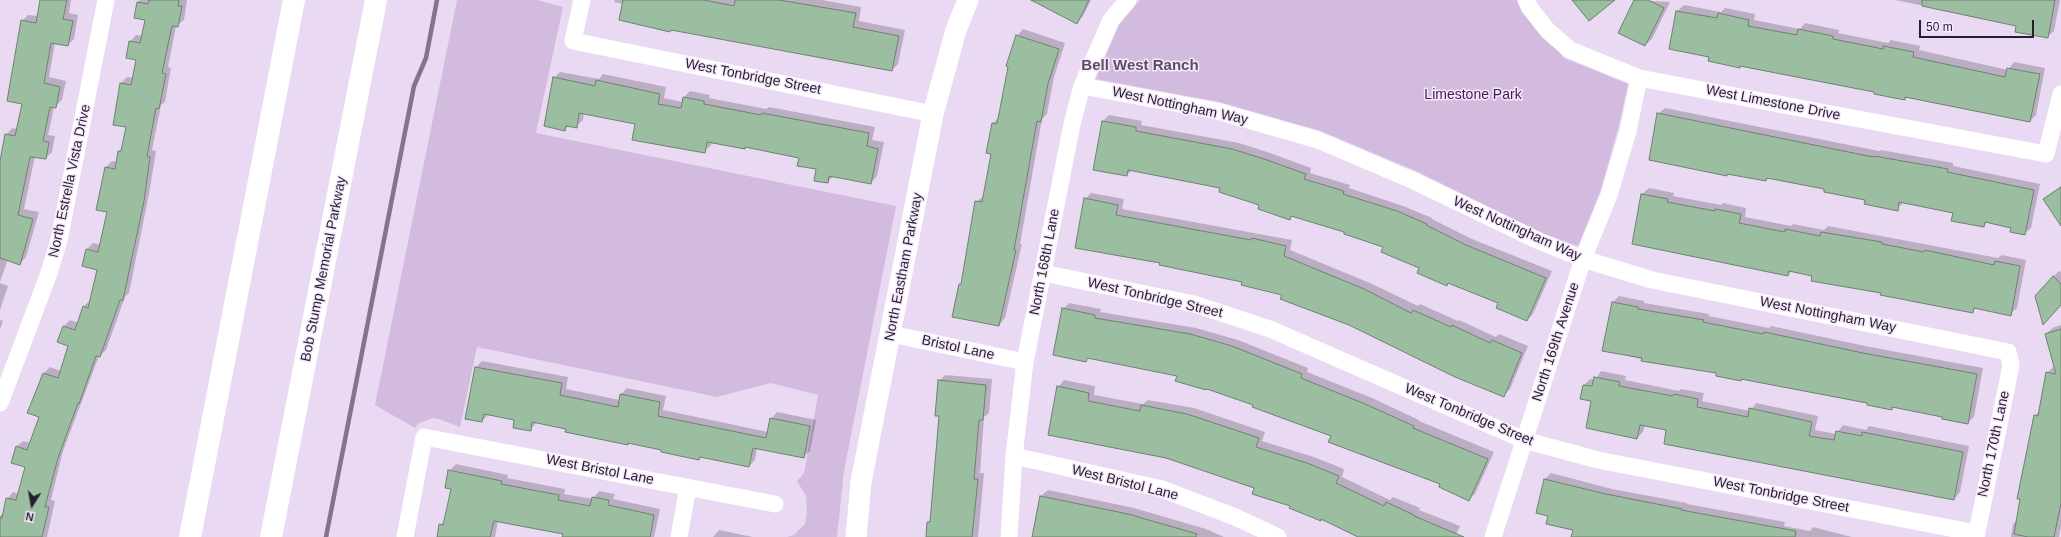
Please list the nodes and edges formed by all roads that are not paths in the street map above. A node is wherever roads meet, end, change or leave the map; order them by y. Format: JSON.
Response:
{"nodes":[{"id":1,"x":106,"y":0,"type":"edge"},
{"id":2,"x":294,"y":0,"type":"edge"},
{"id":3,"x":376,"y":0,"type":"edge"},
{"id":4,"x":582,"y":0,"type":"edge"},
{"id":5,"x":968,"y":0,"type":"edge"},
{"id":6,"x":1128,"y":0,"type":"edge"},
{"id":7,"x":1526,"y":0,"type":"edge"},
{"id":8,"x":1639,"y":78,"type":"junction"},
{"id":9,"x":1082,"y":86,"type":"junction"},
{"id":10,"x":2061,"y":94,"type":"edge"},
{"id":11,"x":933,"y":114,"type":"junction"},
{"id":12,"x":1583,"y":259,"type":"junction"},
{"id":13,"x":1043,"y":273,"type":"junction"},
{"id":14,"x":891,"y":334,"type":"junction"},
{"id":15,"x":2008,"y":352,"type":"joint"},
{"id":16,"x":1025,"y":362,"type":"junction"},
{"id":17,"x":0,"y":403,"type":"edge"},
{"id":18,"x":1524,"y":440,"type":"junction"},
{"id":19,"x":1014,"y":456,"type":"junction"},
{"id":20,"x":688,"y":487,"type":"junction"},
{"id":21,"x":775,"y":504,"type":"dead end"},
{"id":22,"x":1976,"y":535,"type":"edge"},
{"id":23,"x":190,"y":537,"type":"edge"},
{"id":24,"x":272,"y":537,"type":"edge"},
{"id":25,"x":405,"y":537,"type":"edge"},
{"id":26,"x":679,"y":537,"type":"edge"},
{"id":27,"x":856,"y":537,"type":"edge"},
{"id":28,"x":1009,"y":537,"type":"edge"},
{"id":29,"x":1278,"y":537,"type":"edge"},
{"id":30,"x":1493,"y":537,"type":"edge"}],
"edges":[{"from":1,"to":17,"type":"street","name":"North Estrella Vista Drive"},
{"from":2,"to":23,"type":"highway"},
{"from":3,"to":24,"type":"highway","name":"Bob Stump Memorial Parkway"},
{"from":4,"to":11,"type":"street","name":"West Tonbridge Street"},
{"from":5,"to":11,"type":"street","name":"North Eastham Parkway"},
{"from":6,"to":9,"type":"street","name":"North 168th Lane"},
{"from":7,"to":8,"type":"street","name":"West Limestone Drive"},
{"from":8,"to":10,"type":"street","name":"West Limestone Drive"},
{"from":8,"to":12,"type":"street","name":"North 169th Avenue"},
{"from":9,"to":12,"type":"street","name":"West Nottingham Way"},
{"from":9,"to":13,"type":"street","name":"North 168th Lane"},
{"from":11,"to":14,"type":"street","name":"North Eastham Parkway"},
{"from":12,"to":15,"type":"street","name":"West Nottingham Way"},
{"from":12,"to":18,"type":"street","name":"North 169th Avenue"},
{"from":13,"to":16,"type":"street","name":"North 168th Lane"},
{"from":13,"to":18,"type":"street","name":"West Tonbridge Street"},
{"from":14,"to":16,"type":"street","name":"Bristol Lane"},
{"from":14,"to":27,"type":"street","name":"North Eastham Parkway"},
{"from":15,"to":22,"type":"street","name":"North 170th Lane"},
{"from":16,"to":19,"type":"street","name":"North 168th Lane"},
{"from":18,"to":22,"type":"street","name":"West Tonbridge Street"},
{"from":18,"to":30,"type":"street","name":"North 169th Avenue"},
{"from":19,"to":28,"type":"street","name":"North 168th Lane"},
{"from":19,"to":29,"type":"street","name":"West Bristol Lane"},
{"from":20,"to":21,"type":"street","name":"West Bristol Lane"},
{"from":20,"to":25,"type":"street","name":"West Bristol Lane"},
{"from":20,"to":26,"type":"street"}]}
